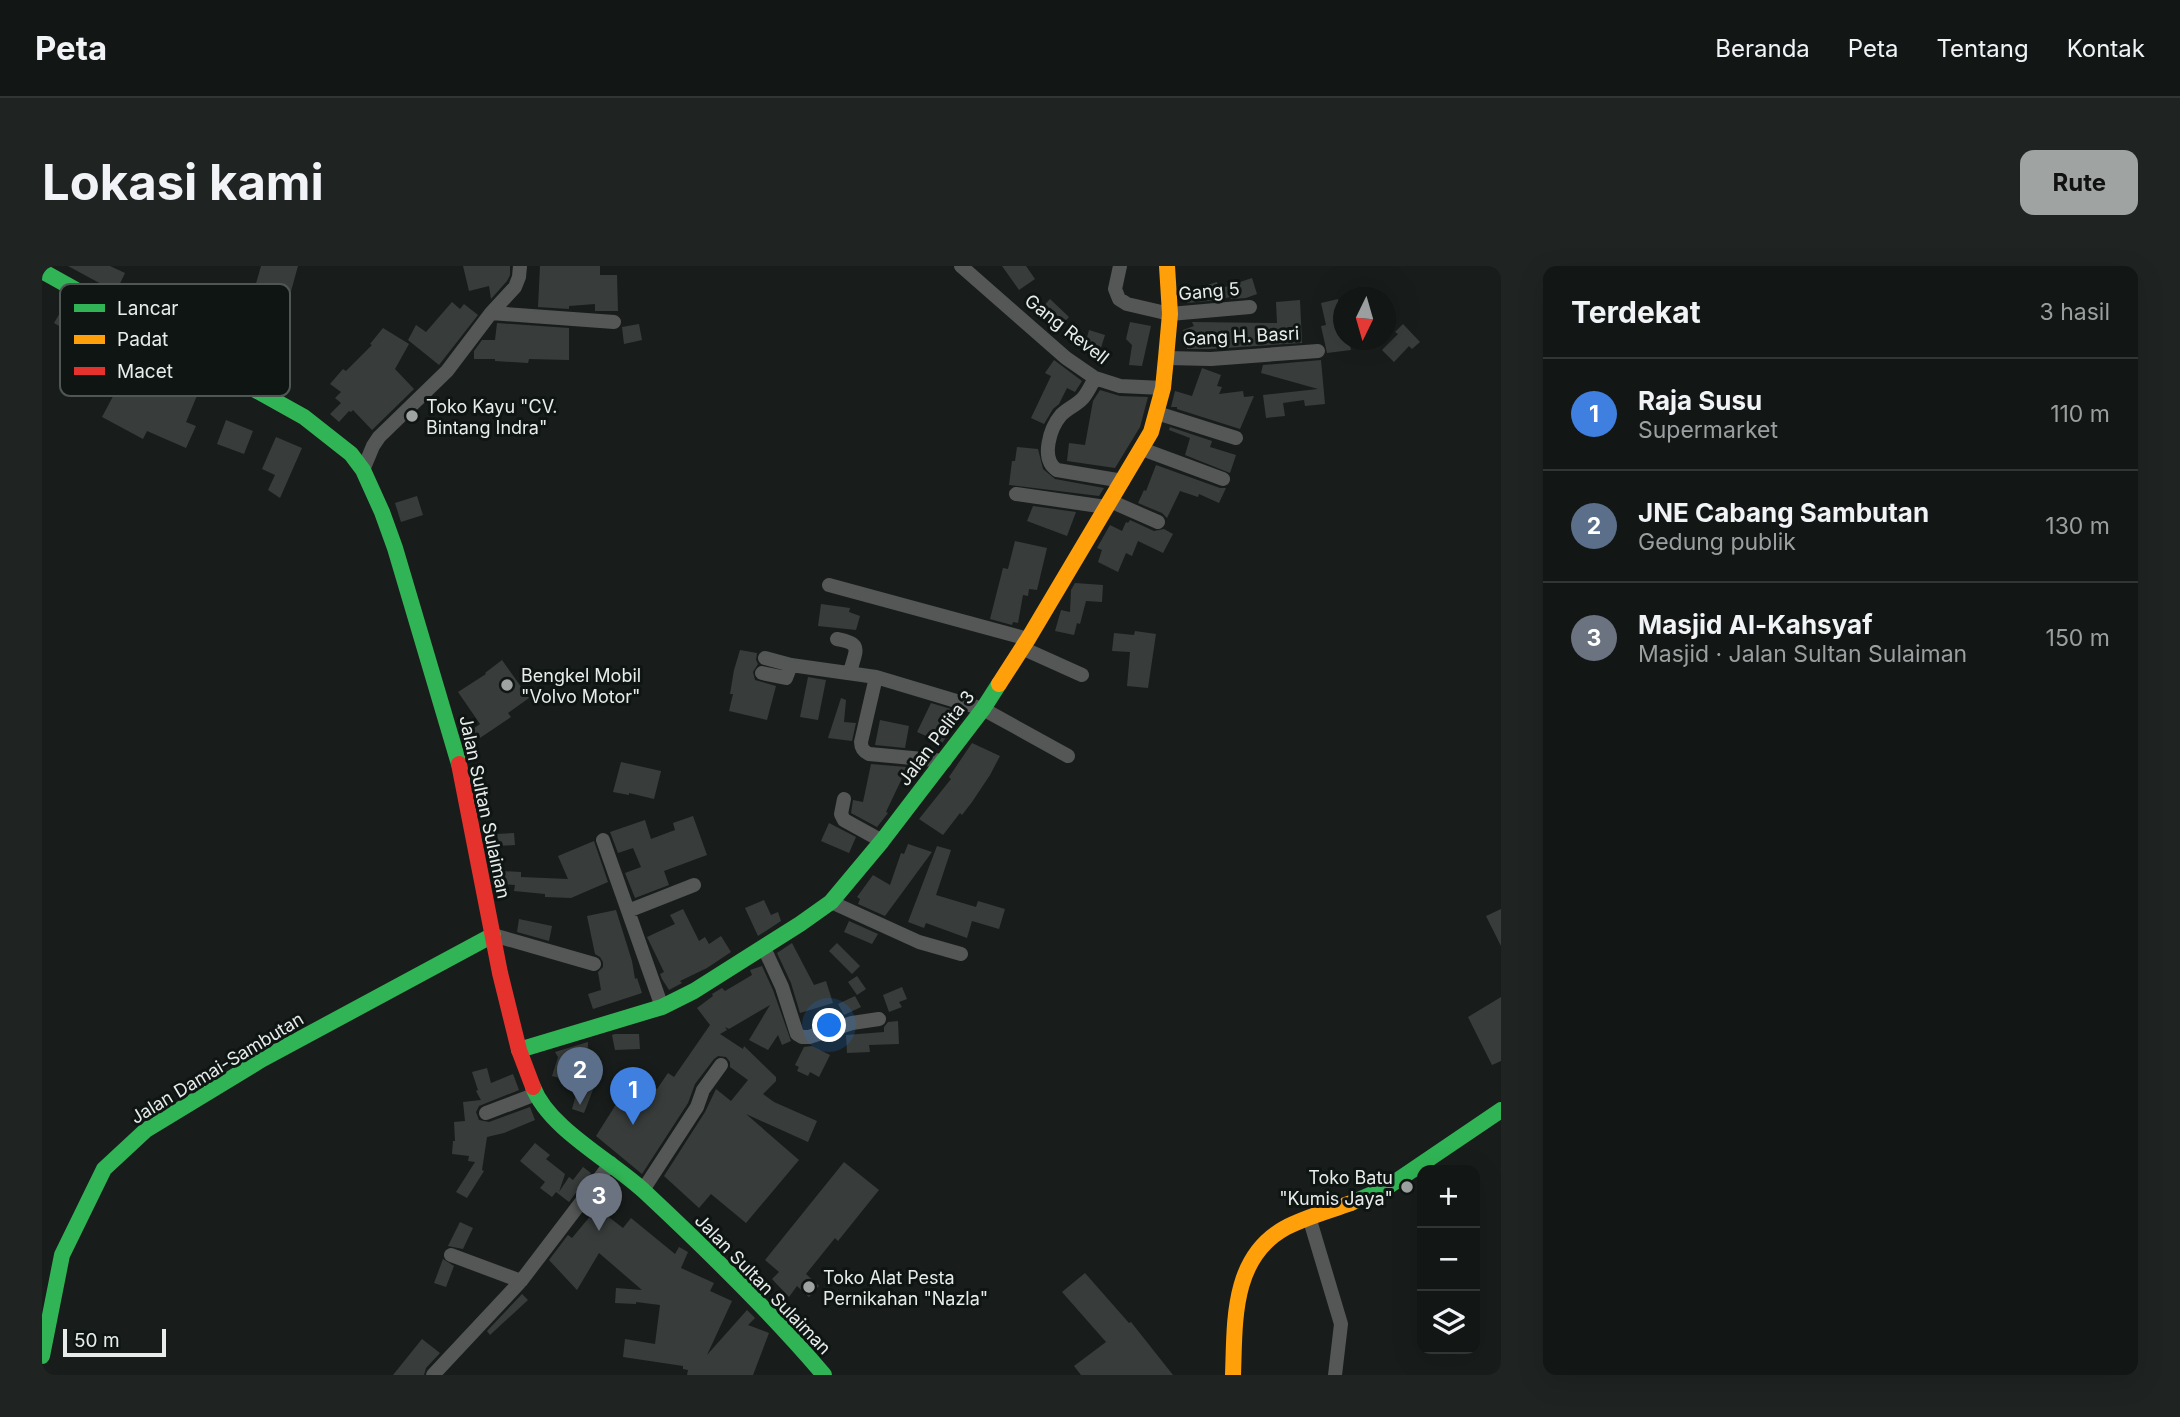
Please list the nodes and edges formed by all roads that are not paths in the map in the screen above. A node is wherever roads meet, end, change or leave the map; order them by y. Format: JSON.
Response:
{"nodes":[{"id":1,"x":520,"y":266,"type":"edge"},
{"id":2,"x":961,"y":266,"type":"edge"},
{"id":3,"x":1120,"y":266,"type":"edge"},
{"id":4,"x":1167,"y":266,"type":"edge"},
{"id":5,"x":42,"y":271,"type":"edge"},
{"id":6,"x":65,"y":284,"type":"edge"},
{"id":7,"x":1250,"y":307,"type":"dead end"},
{"id":8,"x":491,"y":313,"type":"junction"},
{"id":9,"x":1170,"y":314,"type":"junction"},
{"id":10,"x":614,"y":322,"type":"dead end"},
{"id":11,"x":1318,"y":351,"type":"dead end"},
{"id":12,"x":1166,"y":358,"type":"junction"},
{"id":13,"x":1095,"y":379,"type":"junction"},
{"id":14,"x":1163,"y":388,"type":"junction"},
{"id":15,"x":268,"y":396,"type":"edge"},
{"id":16,"x":1157,"y":413,"type":"junction"},
{"id":17,"x":1236,"y":438,"type":"dead end"},
{"id":18,"x":1142,"y":449,"type":"junction"},
{"id":19,"x":363,"y":470,"type":"junction"},
{"id":20,"x":1223,"y":479,"type":"dead end"},
{"id":21,"x":1123,"y":481,"type":"junction"},
{"id":22,"x":1016,"y":494,"type":"dead end"},
{"id":23,"x":1108,"y":504,"type":"junction"},
{"id":24,"x":1158,"y":522,"type":"dead end"},
{"id":25,"x":829,"y":585,"type":"dead end"},
{"id":26,"x":837,"y":639,"type":"dead end"},
{"id":27,"x":1025,"y":643,"type":"junction"},
{"id":28,"x":765,"y":658,"type":"dead end"},
{"id":29,"x":791,"y":665,"type":"junction"},
{"id":30,"x":762,"y":673,"type":"dead end"},
{"id":31,"x":850,"y":673,"type":"junction"},
{"id":32,"x":1082,"y":676,"type":"dead end"},
{"id":33,"x":876,"y":677,"type":"junction"},
{"id":34,"x":983,"y":709,"type":"junction"},
{"id":35,"x":1068,"y":756,"type":"dead end"},
{"id":36,"x":945,"y":761,"type":"junction"},
{"id":37,"x":844,"y":799,"type":"dead end"},
{"id":38,"x":603,"y":840,"type":"dead end"},
{"id":39,"x":883,"y":841,"type":"junction"},
{"id":40,"x":694,"y":885,"type":"dead end"},
{"id":41,"x":831,"y":902,"type":"junction"},
{"id":42,"x":628,"y":911,"type":"junction"},
{"id":43,"x":493,"y":935,"type":"junction"},
{"id":44,"x":764,"y":948,"type":"junction"},
{"id":45,"x":961,"y":954,"type":"dead end"},
{"id":46,"x":594,"y":964,"type":"dead end"},
{"id":47,"x":662,"y":1007,"type":"junction"},
{"id":48,"x":878,"y":1019,"type":"dead end"},
{"id":49,"x":519,"y":1050,"type":"junction"},
{"id":50,"x":721,"y":1065,"type":"dead end"},
{"id":51,"x":536,"y":1094,"type":"junction"},
{"id":52,"x":1501,"y":1110,"type":"edge"},
{"id":53,"x":486,"y":1113,"type":"dead end"},
{"id":54,"x":611,"y":1163,"type":"junction"},
{"id":55,"x":643,"y":1190,"type":"junction"},
{"id":56,"x":1308,"y":1217,"type":"junction"},
{"id":57,"x":451,"y":1255,"type":"dead end"},
{"id":58,"x":521,"y":1281,"type":"junction"},
{"id":59,"x":42,"y":1356,"type":"edge"},
{"id":60,"x":821,"y":1374,"type":"edge"},
{"id":61,"x":433,"y":1375,"type":"edge"},
{"id":62,"x":1233,"y":1375,"type":"edge"},
{"id":63,"x":1335,"y":1375,"type":"edge"}],
"edges":[{"from":1,"to":8,"type":"street"},
{"from":2,"to":13,"type":"street","name":"Gang Revell"},
{"from":3,"to":9,"type":"street","name":"Gang 5"},
{"from":4,"to":9,"type":"main road","name":"Jalan Pelita 3"},
{"from":5,"to":6,"type":"main road","name":"Jalan Sultan Sulaiman"},
{"from":7,"to":9,"type":"street","name":"Gang 5"},
{"from":8,"to":10,"type":"street"},
{"from":8,"to":19,"type":"street"},
{"from":9,"to":12,"type":"main road","name":"Jalan Pelita 3"},
{"from":11,"to":12,"type":"street","name":"Gang H. Basri"},
{"from":12,"to":14,"type":"main road","name":"Jalan Pelita 3"},
{"from":13,"to":14,"type":"street","name":"Gang Revell"},
{"from":13,"to":21,"type":"street"},
{"from":14,"to":16,"type":"main road","name":"Jalan Pelita 3"},
{"from":15,"to":19,"type":"main road","name":"Jalan Sultan Sulaiman"},
{"from":16,"to":17,"type":"street"},
{"from":16,"to":18,"type":"main road","name":"Jalan Pelita 3"},
{"from":18,"to":20,"type":"street"},
{"from":18,"to":21,"type":"main road","name":"Jalan Pelita 3"},
{"from":19,"to":43,"type":"main road","name":"Jalan Sultan Sulaiman"},
{"from":21,"to":23,"type":"main road","name":"Jalan Pelita 3"},
{"from":22,"to":23,"type":"street"},
{"from":23,"to":24,"type":"street"},
{"from":23,"to":27,"type":"main road","name":"Jalan Pelita 3"},
{"from":25,"to":27,"type":"street"},
{"from":26,"to":31,"type":"street"},
{"from":27,"to":32,"type":"street"},
{"from":27,"to":34,"type":"main road","name":"Jalan Pelita 3"},
{"from":28,"to":29,"type":"street"},
{"from":29,"to":30,"type":"street"},
{"from":29,"to":31,"type":"street"},
{"from":31,"to":33,"type":"street"},
{"from":33,"to":34,"type":"street"},
{"from":33,"to":36,"type":"street"},
{"from":34,"to":35,"type":"street"},
{"from":34,"to":36,"type":"main road","name":"Jalan Pelita 3"},
{"from":36,"to":39,"type":"main road","name":"Jalan Pelita 3"},
{"from":37,"to":39,"type":"street"},
{"from":38,"to":42,"type":"street"},
{"from":39,"to":41,"type":"main road","name":"Jalan Pelita 3"},
{"from":40,"to":42,"type":"street"},
{"from":41,"to":44,"type":"main road","name":"Jalan Pelita 3"},
{"from":41,"to":45,"type":"street"},
{"from":42,"to":47,"type":"street"},
{"from":43,"to":46,"type":"street"},
{"from":43,"to":49,"type":"main road","name":"Jalan Sultan Sulaiman"},
{"from":43,"to":59,"type":"main road","name":"Jalan Damai-Sambutan"},
{"from":44,"to":47,"type":"main road","name":"Jalan Pelita 3"},
{"from":44,"to":48,"type":"street"},
{"from":47,"to":49,"type":"main road","name":"Jalan Pelita 3"},
{"from":49,"to":51,"type":"main road","name":"Jalan Sultan Sulaiman"},
{"from":50,"to":55,"type":"street"},
{"from":51,"to":53,"type":"street"},
{"from":51,"to":54,"type":"main road","name":"Jalan Sultan Sulaiman"},
{"from":52,"to":56,"type":"main road"},
{"from":54,"to":55,"type":"main road","name":"Jalan Sultan Sulaiman"},
{"from":54,"to":58,"type":"street"},
{"from":55,"to":60,"type":"main road","name":"Jalan Sultan Sulaiman"},
{"from":56,"to":62,"type":"main road"},
{"from":56,"to":63,"type":"street"},
{"from":57,"to":58,"type":"street"},
{"from":58,"to":61,"type":"street"}]}
